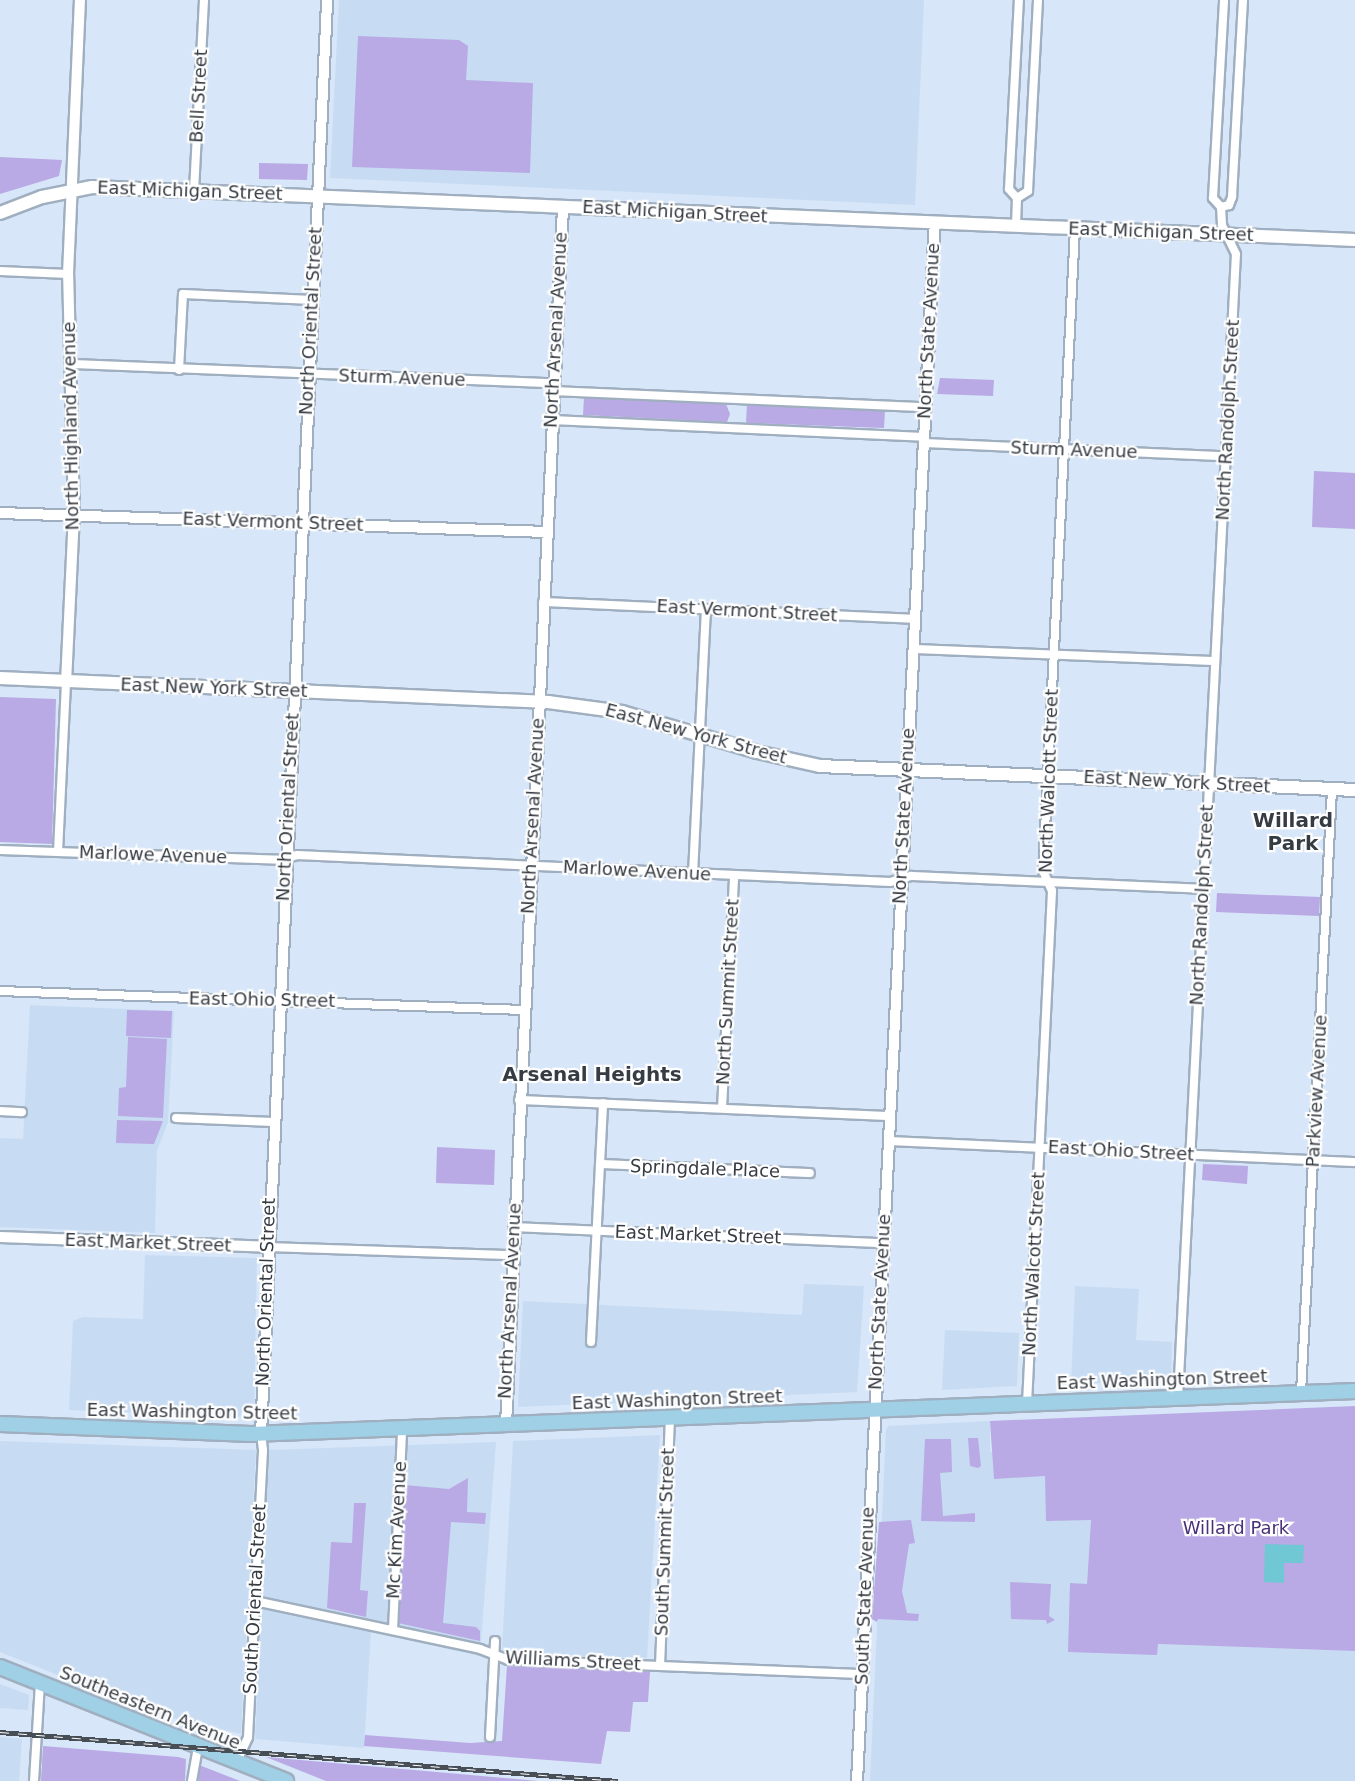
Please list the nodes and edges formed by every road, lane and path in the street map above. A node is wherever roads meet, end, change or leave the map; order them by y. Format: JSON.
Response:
{"nodes":[{"id":1,"x":80,"y":0,"type":"edge"},
{"id":2,"x":204,"y":0,"type":"edge"},
{"id":3,"x":327,"y":0,"type":"edge"},
{"id":4,"x":1019,"y":0,"type":"edge"},
{"id":5,"x":1038,"y":0,"type":"edge"},
{"id":6,"x":1224,"y":0,"type":"edge"},
{"id":7,"x":1243,"y":0,"type":"edge"},
{"id":8,"x":72,"y":189,"type":"junction"},
{"id":9,"x":194,"y":191,"type":"junction"},
{"id":10,"x":318,"y":196,"type":"junction"},
{"id":11,"x":1017,"y":198,"type":"junction"},
{"id":12,"x":562,"y":206,"type":"junction"},
{"id":13,"x":1221,"y":207,"type":"junction"},
{"id":14,"x":0,"y":213,"type":"edge"},
{"id":15,"x":935,"y":222,"type":"junction"},
{"id":16,"x":1016,"y":226,"type":"junction"},
{"id":17,"x":1075,"y":228,"type":"junction"},
{"id":18,"x":1228,"y":235,"type":"junction"},
{"id":19,"x":1355,"y":240,"type":"edge"},
{"id":20,"x":0,"y":271,"type":"edge"},
{"id":21,"x":68,"y":274,"type":"junction"},
{"id":22,"x":312,"y":300,"type":"junction"},
{"id":23,"x":71,"y":364,"type":"junction"},
{"id":24,"x":179,"y":369,"type":"junction"},
{"id":25,"x":308,"y":374,"type":"junction"},
{"id":26,"x":553,"y":387,"type":"junction"},
{"id":27,"x":925,"y":407,"type":"junction"},
{"id":28,"x":552,"y":420,"type":"junction"},
{"id":29,"x":924,"y":440,"type":"junction"},
{"id":30,"x":1064,"y":449,"type":"junction"},
{"id":31,"x":1226,"y":456,"type":"junction"},
{"id":32,"x":0,"y":513,"type":"edge"},
{"id":33,"x":74,"y":515,"type":"junction"},
{"id":34,"x":301,"y":523,"type":"junction"},
{"id":35,"x":546,"y":532,"type":"junction"},
{"id":36,"x":543,"y":602,"type":"junction"},
{"id":37,"x":706,"y":609,"type":"junction"},
{"id":38,"x":914,"y":619,"type":"junction"},
{"id":39,"x":913,"y":649,"type":"junction"},
{"id":40,"x":1053,"y":654,"type":"junction"},
{"id":41,"x":1215,"y":661,"type":"junction"},
{"id":42,"x":0,"y":678,"type":"edge"},
{"id":43,"x":66,"y":683,"type":"junction"},
{"id":44,"x":294,"y":691,"type":"junction"},
{"id":45,"x":538,"y":701,"type":"junction"},
{"id":46,"x":699,"y":735,"type":"junction"},
{"id":47,"x":907,"y":770,"type":"junction"},
{"id":48,"x":1047,"y":776,"type":"junction"},
{"id":49,"x":1208,"y":784,"type":"junction"},
{"id":50,"x":1332,"y":789,"type":"junction"},
{"id":51,"x":1355,"y":790,"type":"edge"},
{"id":52,"x":0,"y":850,"type":"edge"},
{"id":53,"x":58,"y":852,"type":"junction"},
{"id":54,"x":286,"y":859,"type":"junction"},
{"id":55,"x":531,"y":865,"type":"junction"},
{"id":56,"x":693,"y":874,"type":"junction"},
{"id":57,"x":734,"y":876,"type":"junction"},
{"id":58,"x":901,"y":879,"type":"junction"},
{"id":59,"x":1046,"y":881,"type":"junction"},
{"id":60,"x":1203,"y":889,"type":"junction"},
{"id":61,"x":0,"y":991,"type":"edge"},
{"id":62,"x":279,"y":1001,"type":"junction"},
{"id":63,"x":524,"y":1010,"type":"junction"},
{"id":64,"x":519,"y":1100,"type":"junction"},
{"id":65,"x":603,"y":1103,"type":"junction"},
{"id":66,"x":722,"y":1108,"type":"junction"},
{"id":67,"x":0,"y":1111,"type":"edge"},
{"id":68,"x":22,"y":1112,"type":"dead end"},
{"id":69,"x":889,"y":1116,"type":"junction"},
{"id":70,"x":176,"y":1118,"type":"dead end"},
{"id":71,"x":273,"y":1122,"type":"junction"},
{"id":72,"x":888,"y":1141,"type":"junction"},
{"id":73,"x":1039,"y":1147,"type":"junction"},
{"id":74,"x":1189,"y":1154,"type":"junction"},
{"id":75,"x":1314,"y":1160,"type":"junction"},
{"id":76,"x":1355,"y":1162,"type":"edge"},
{"id":77,"x":600,"y":1164,"type":"junction"},
{"id":78,"x":810,"y":1173,"type":"dead end"},
{"id":79,"x":513,"y":1227,"type":"junction"},
{"id":80,"x":598,"y":1231,"type":"junction"},
{"id":81,"x":0,"y":1237,"type":"edge"},
{"id":82,"x":883,"y":1243,"type":"junction"},
{"id":83,"x":268,"y":1247,"type":"junction"},
{"id":84,"x":512,"y":1255,"type":"junction"},
{"id":85,"x":591,"y":1342,"type":"dead end"},
{"id":86,"x":1355,"y":1390,"type":"edge"},
{"id":87,"x":1301,"y":1393,"type":"junction"},
{"id":88,"x":1178,"y":1398,"type":"junction"},
{"id":89,"x":1027,"y":1404,"type":"junction"},
{"id":90,"x":874,"y":1411,"type":"junction"},
{"id":91,"x":670,"y":1418,"type":"junction"},
{"id":92,"x":0,"y":1424,"type":"edge"},
{"id":93,"x":506,"y":1425,"type":"junction"},
{"id":94,"x":402,"y":1429,"type":"junction"},
{"id":95,"x":261,"y":1434,"type":"junction"},
{"id":96,"x":255,"y":1601,"type":"junction"},
{"id":97,"x":393,"y":1630,"type":"junction"},
{"id":98,"x":495,"y":1641,"type":"dead end"},
{"id":99,"x":494,"y":1655,"type":"junction"},
{"id":100,"x":660,"y":1666,"type":"junction"},
{"id":101,"x":0,"y":1667,"type":"edge"},
{"id":102,"x":862,"y":1674,"type":"junction"},
{"id":103,"x":40,"y":1684,"type":"junction"},
{"id":104,"x":490,"y":1737,"type":"dead end"},
{"id":105,"x":198,"y":1746,"type":"junction"},
{"id":106,"x":237,"y":1761,"type":"junction"},
{"id":107,"x":34,"y":1781,"type":"edge"},
{"id":108,"x":192,"y":1781,"type":"edge"},
{"id":109,"x":286,"y":1781,"type":"edge"},
{"id":110,"x":857,"y":1781,"type":"edge"}],
"edges":[{"from":1,"to":8,"type":"street","name":"North Highland Avenue"},
{"from":2,"to":9,"type":"street","name":"Bell Street"},
{"from":3,"to":10,"type":"street","name":"North Oriental Street"},
{"from":4,"to":11,"type":"street"},
{"from":5,"to":11,"type":"street"},
{"from":6,"to":13,"type":"street","name":"North Randolph Street"},
{"from":7,"to":13,"type":"street"},
{"from":8,"to":9,"type":"main road","name":"East Michigan Street"},
{"from":8,"to":14,"type":"main road","name":"East Michigan Street"},
{"from":8,"to":21,"type":"street","name":"North Highland Avenue"},
{"from":9,"to":10,"type":"main road","name":"East Michigan Street"},
{"from":10,"to":12,"type":"main road","name":"East Michigan Street"},
{"from":10,"to":22,"type":"street","name":"North Oriental Street"},
{"from":11,"to":16,"type":"street"},
{"from":12,"to":15,"type":"main road","name":"East Michigan Street"},
{"from":12,"to":26,"type":"street","name":"North Arsenal Avenue"},
{"from":13,"to":18,"type":"street","name":"North Randolph Street"},
{"from":15,"to":16,"type":"main road","name":"East Michigan Street"},
{"from":15,"to":27,"type":"street","name":"North State Avenue"},
{"from":16,"to":17,"type":"main road","name":"East Michigan Street"},
{"from":17,"to":18,"type":"main road","name":"East Michigan Street"},
{"from":17,"to":30,"type":"street","name":"North Walcott Street"},
{"from":18,"to":19,"type":"main road","name":"East Michigan Street"},
{"from":18,"to":31,"type":"street","name":"North Randolph Street"},
{"from":20,"to":21,"type":"street"},
{"from":21,"to":23,"type":"street","name":"North Highland Avenue"},
{"from":22,"to":24,"type":"street"},
{"from":22,"to":25,"type":"street","name":"North Oriental Street"},
{"from":23,"to":24,"type":"street","name":"Sturm Avenue"},
{"from":23,"to":33,"type":"street","name":"North Highland Avenue"},
{"from":24,"to":25,"type":"street","name":"Sturm Avenue"},
{"from":25,"to":26,"type":"street","name":"Sturm Avenue"},
{"from":25,"to":34,"type":"street","name":"North Oriental Street"},
{"from":26,"to":27,"type":"street","name":"Sturm Avenue"},
{"from":26,"to":28,"type":"street","name":"North Arsenal Avenue"},
{"from":27,"to":29,"type":"street","name":"North State Avenue"},
{"from":28,"to":29,"type":"street","name":"Sturm Avenue"},
{"from":28,"to":35,"type":"street","name":"North Arsenal Avenue"},
{"from":29,"to":30,"type":"street","name":"Sturm Avenue"},
{"from":29,"to":38,"type":"street","name":"North State Avenue"},
{"from":30,"to":31,"type":"street","name":"Sturm Avenue"},
{"from":30,"to":40,"type":"street","name":"North Walcott Street"},
{"from":31,"to":41,"type":"street","name":"North Randolph Street"},
{"from":32,"to":33,"type":"street","name":"East Vermont Street"},
{"from":33,"to":34,"type":"street","name":"East Vermont Street"},
{"from":33,"to":43,"type":"street","name":"North Highland Avenue"},
{"from":34,"to":35,"type":"street","name":"East Vermont Street"},
{"from":34,"to":44,"type":"street","name":"North Oriental Street"},
{"from":35,"to":36,"type":"street","name":"North Arsenal Avenue"},
{"from":36,"to":37,"type":"street","name":"East Vermont Street"},
{"from":36,"to":45,"type":"street","name":"North Arsenal Avenue"},
{"from":37,"to":38,"type":"street","name":"East Vermont Street"},
{"from":37,"to":46,"type":"street"},
{"from":38,"to":39,"type":"street","name":"North State Avenue"},
{"from":39,"to":40,"type":"street"},
{"from":39,"to":47,"type":"street","name":"North State Avenue"},
{"from":40,"to":41,"type":"street"},
{"from":40,"to":48,"type":"street","name":"North Walcott Street"},
{"from":41,"to":49,"type":"street","name":"North Randolph Street"},
{"from":42,"to":43,"type":"main road","name":"East New York Street"},
{"from":43,"to":44,"type":"main road","name":"East New York Street"},
{"from":43,"to":53,"type":"street","name":"North Highland Avenue"},
{"from":44,"to":45,"type":"main road","name":"East New York Street"},
{"from":44,"to":54,"type":"street","name":"North Oriental Street"},
{"from":45,"to":46,"type":"main road","name":"East New York Street"},
{"from":45,"to":55,"type":"street","name":"North Arsenal Avenue"},
{"from":46,"to":47,"type":"main road","name":"East New York Street"},
{"from":46,"to":56,"type":"street"},
{"from":47,"to":48,"type":"main road","name":"East New York Street"},
{"from":47,"to":58,"type":"street","name":"North State Avenue"},
{"from":48,"to":49,"type":"main road","name":"East New York Street"},
{"from":48,"to":59,"type":"street","name":"North Walcott Street"},
{"from":49,"to":50,"type":"main road","name":"East New York Street"},
{"from":49,"to":60,"type":"street","name":"North Randolph Street"},
{"from":50,"to":51,"type":"main road","name":"East New York Street"},
{"from":50,"to":75,"type":"street","name":"Parkview Avenue"},
{"from":52,"to":53,"type":"street","name":"Marlowe Avenue"},
{"from":53,"to":54,"type":"street","name":"Marlowe Avenue"},
{"from":54,"to":55,"type":"street","name":"Marlowe Avenue"},
{"from":54,"to":62,"type":"street","name":"North Oriental Street"},
{"from":55,"to":56,"type":"street","name":"Marlowe Avenue"},
{"from":55,"to":63,"type":"street","name":"North Arsenal Avenue"},
{"from":56,"to":57,"type":"street","name":"Marlowe Avenue"},
{"from":57,"to":58,"type":"street","name":"Marlowe Avenue"},
{"from":57,"to":66,"type":"street","name":"North Summit Street"},
{"from":58,"to":59,"type":"street","name":"Marlowe Avenue"},
{"from":58,"to":69,"type":"street","name":"North State Avenue"},
{"from":59,"to":60,"type":"street","name":"Marlowe Avenue"},
{"from":59,"to":73,"type":"street","name":"North Walcott Street"},
{"from":60,"to":74,"type":"street","name":"North Randolph Street"},
{"from":61,"to":62,"type":"street","name":"East Ohio Street"},
{"from":62,"to":63,"type":"street","name":"East Ohio Street"},
{"from":62,"to":71,"type":"street","name":"North Oriental Street"},
{"from":63,"to":64,"type":"street","name":"North Arsenal Avenue"},
{"from":64,"to":65,"type":"street"},
{"from":64,"to":79,"type":"street","name":"North Arsenal Avenue"},
{"from":65,"to":66,"type":"street"},
{"from":65,"to":77,"type":"street"},
{"from":66,"to":69,"type":"street"},
{"from":67,"to":68,"type":"street"},
{"from":69,"to":72,"type":"street","name":"North State Avenue"},
{"from":70,"to":71,"type":"street"},
{"from":71,"to":83,"type":"street","name":"North Oriental Street"},
{"from":72,"to":73,"type":"street","name":"East Ohio Street"},
{"from":72,"to":82,"type":"street","name":"North State Avenue"},
{"from":73,"to":74,"type":"street","name":"East Ohio Street"},
{"from":73,"to":89,"type":"street","name":"North Walcott Street"},
{"from":74,"to":75,"type":"street","name":"East Ohio Street"},
{"from":74,"to":88,"type":"street","name":"North Randolph Street"},
{"from":75,"to":76,"type":"street","name":"East Ohio Street"},
{"from":75,"to":87,"type":"street","name":"Parkview Avenue"},
{"from":77,"to":78,"type":"street","name":"Springdale Place"},
{"from":77,"to":80,"type":"street"},
{"from":79,"to":80,"type":"street","name":"East Market Street"},
{"from":79,"to":84,"type":"street","name":"North Arsenal Avenue"},
{"from":80,"to":82,"type":"street","name":"East Market Street"},
{"from":80,"to":85,"type":"street"},
{"from":81,"to":83,"type":"street","name":"East Market Street"},
{"from":82,"to":90,"type":"street","name":"North State Avenue"},
{"from":83,"to":84,"type":"street","name":"East Market Street"},
{"from":83,"to":95,"type":"street","name":"North Oriental Street"},
{"from":84,"to":93,"type":"street","name":"North Arsenal Avenue"},
{"from":86,"to":87,"type":"main road","name":"East Washington Street"},
{"from":87,"to":88,"type":"main road","name":"East Washington Street"},
{"from":88,"to":89,"type":"main road","name":"East Washington Street"},
{"from":89,"to":90,"type":"main road","name":"East Washington Street"},
{"from":90,"to":91,"type":"main road","name":"East Washington Street"},
{"from":90,"to":102,"type":"street","name":"South State Avenue"},
{"from":91,"to":93,"type":"main road","name":"East Washington Street"},
{"from":91,"to":100,"type":"street","name":"South Summit Street"},
{"from":92,"to":95,"type":"main road","name":"East Washington Street"},
{"from":93,"to":94,"type":"main road","name":"East Washington Street"},
{"from":94,"to":95,"type":"main road","name":"East Washington Street"},
{"from":94,"to":97,"type":"street","name":"Mc Kim Avenue"},
{"from":95,"to":96,"type":"street","name":"South Oriental Street"},
{"from":96,"to":97,"type":"street","name":"Williams Street"},
{"from":96,"to":106,"type":"street","name":"South Oriental Street"},
{"from":97,"to":99,"type":"street","name":"Williams Street"},
{"from":98,"to":99,"type":"street"},
{"from":99,"to":100,"type":"street","name":"Williams Street"},
{"from":99,"to":104,"type":"street"},
{"from":100,"to":102,"type":"street","name":"Williams Street"},
{"from":101,"to":103,"type":"main road","name":"Southeastern Avenue"},
{"from":102,"to":110,"type":"street","name":"South State Avenue"},
{"from":103,"to":105,"type":"main road","name":"Southeastern Avenue"},
{"from":103,"to":107,"type":"street"},
{"from":105,"to":106,"type":"main road","name":"Southeastern Avenue"},
{"from":105,"to":108,"type":"street"},
{"from":106,"to":109,"type":"main road","name":"Southeastern Avenue"}]}
